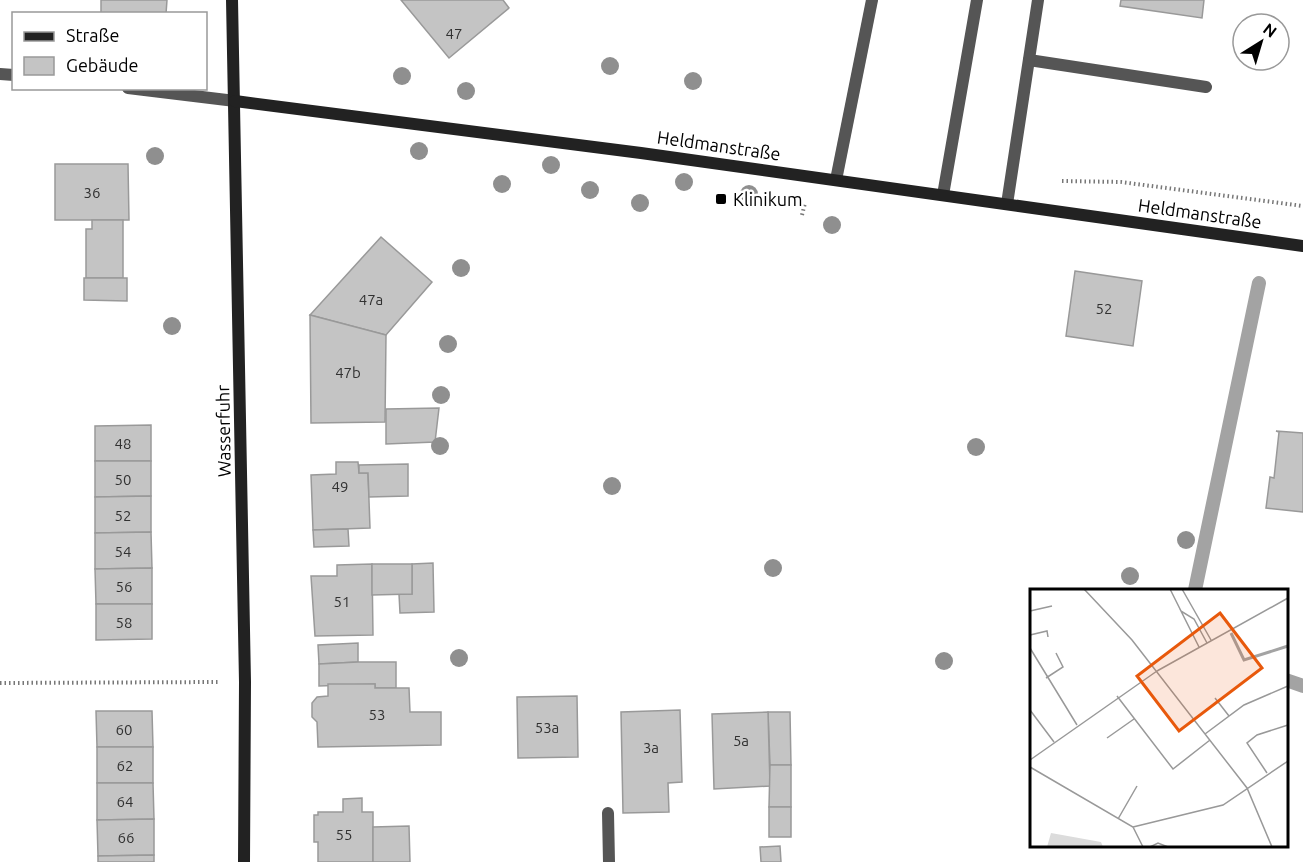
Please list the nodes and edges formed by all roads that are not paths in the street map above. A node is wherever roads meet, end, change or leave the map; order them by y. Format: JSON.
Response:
{"nodes":[{"id":1,"x":232,"y":0,"type":"edge"},
{"id":2,"x":872,"y":0,"type":"edge"},
{"id":3,"x":976,"y":0,"type":"edge"},
{"id":4,"x":1038,"y":0,"type":"edge"},
{"id":5,"x":1029,"y":60,"type":"junction"},
{"id":6,"x":1206,"y":87,"type":"dead end"},
{"id":7,"x":144,"y":90,"type":"edge"},
{"id":8,"x":235,"y":101,"type":"junction"},
{"id":9,"x":837,"y":180,"type":"junction"},
{"id":10,"x":943,"y":195,"type":"junction"},
{"id":11,"x":1007,"y":204,"type":"junction"},
{"id":12,"x":1303,"y":246,"type":"edge"},
{"id":13,"x":608,"y":813,"type":"dead end"},
{"id":14,"x":244,"y":862,"type":"edge"},
{"id":15,"x":609,"y":862,"type":"edge"}],
"edges":[{"from":1,"to":8,"type":"main road","name":"Wasserfuhr"},
{"from":2,"to":9,"type":"street"},
{"from":3,"to":10,"type":"street"},
{"from":4,"to":5,"type":"street"},
{"from":5,"to":6,"type":"street"},
{"from":5,"to":11,"type":"street"},
{"from":7,"to":8,"type":"street","name":"Heldmanstraße"},
{"from":8,"to":9,"type":"main road","name":"Heldmanstraße"},
{"from":8,"to":14,"type":"main road","name":"Wasserfuhr"},
{"from":9,"to":10,"type":"main road","name":"Heldmanstraße"},
{"from":10,"to":11,"type":"main road","name":"Heldmanstraße"},
{"from":11,"to":12,"type":"main road","name":"Heldmanstraße"},
{"from":13,"to":15,"type":"street"}]}
